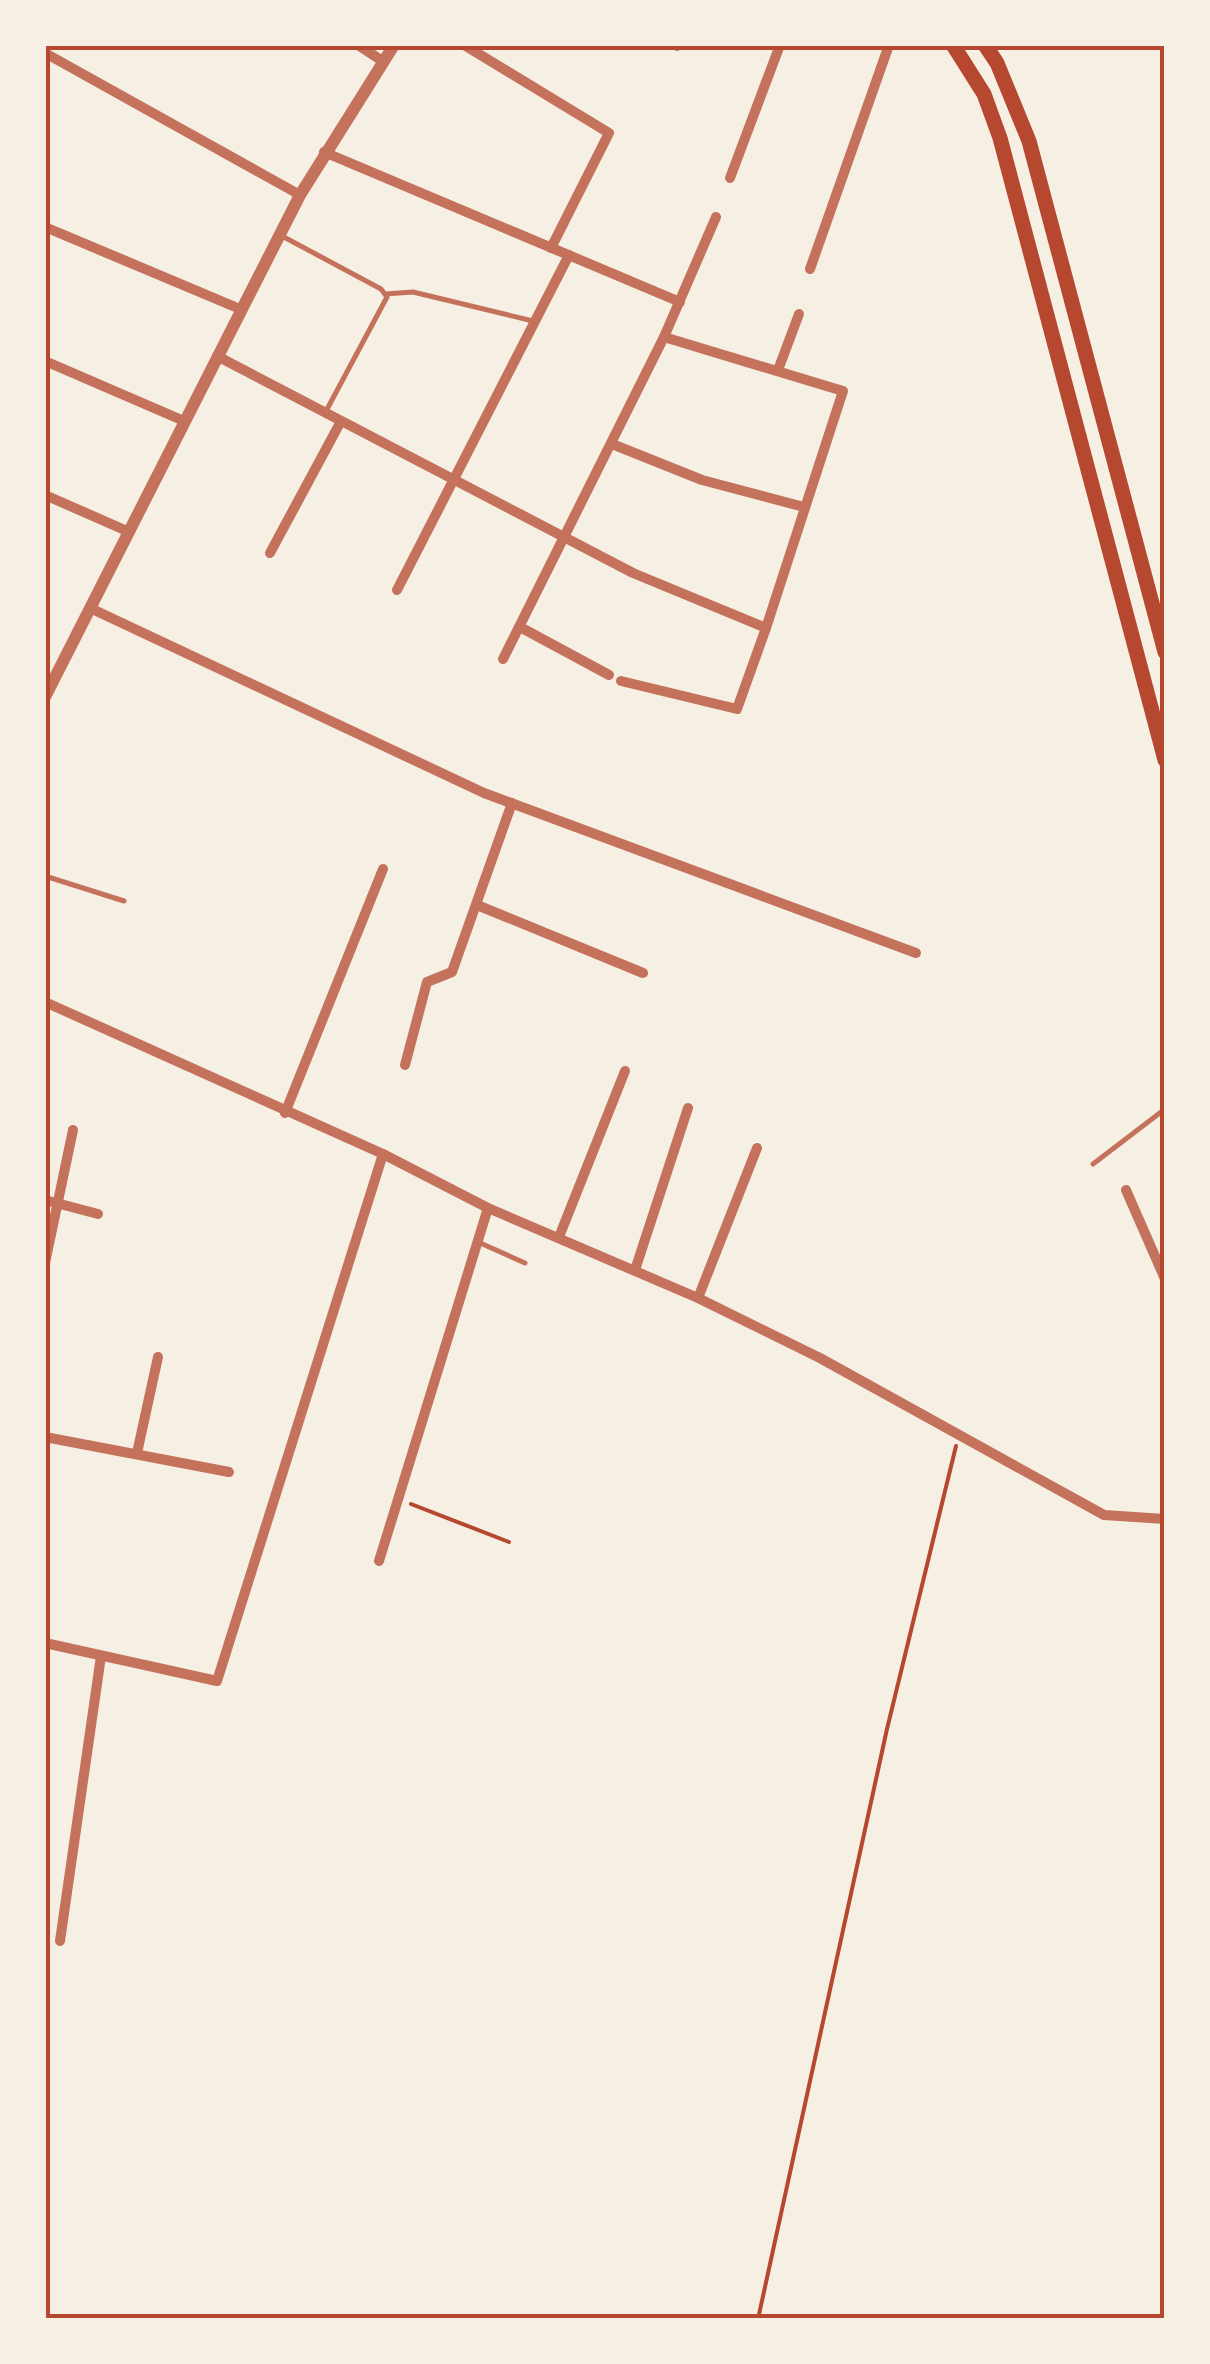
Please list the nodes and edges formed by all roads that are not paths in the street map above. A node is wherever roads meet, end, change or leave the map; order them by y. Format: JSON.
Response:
{"nodes":[{"id":1,"x":358,"y":45,"type":"edge"},
{"id":2,"x":394,"y":45,"type":"edge"},
{"id":3,"x":464,"y":45,"type":"edge"},
{"id":4,"x":780,"y":45,"type":"edge"},
{"id":5,"x":888,"y":45,"type":"edge"},
{"id":6,"x":953,"y":45,"type":"edge"},
{"id":7,"x":985,"y":45,"type":"edge"},
{"id":8,"x":45,"y":53,"type":"edge"},
{"id":9,"x":384,"y":62,"type":"junction"},
{"id":10,"x":324,"y":152,"type":"junction"},
{"id":11,"x":730,"y":178,"type":"dead end"},
{"id":12,"x":300,"y":195,"type":"junction"},
{"id":13,"x":716,"y":216,"type":"dead end"},
{"id":14,"x":45,"y":227,"type":"edge"},
{"id":15,"x":279,"y":235,"type":"junction"},
{"id":16,"x":551,"y":248,"type":"junction"},
{"id":17,"x":570,"y":255,"type":"junction"},
{"id":18,"x":810,"y":269,"type":"dead end"},
{"id":19,"x":385,"y":294,"type":"junction"},
{"id":20,"x":680,"y":302,"type":"junction"},
{"id":21,"x":240,"y":309,"type":"junction"},
{"id":22,"x":799,"y":314,"type":"dead end"},
{"id":23,"x":536,"y":322,"type":"junction"},
{"id":24,"x":664,"y":337,"type":"junction"},
{"id":25,"x":217,"y":356,"type":"junction"},
{"id":26,"x":45,"y":361,"type":"edge"},
{"id":27,"x":778,"y":370,"type":"junction"},
{"id":28,"x":324,"y":414,"type":"junction"},
{"id":29,"x":184,"y":421,"type":"junction"},
{"id":30,"x":340,"y":423,"type":"junction"},
{"id":31,"x":612,"y":444,"type":"junction"},
{"id":32,"x":456,"y":482,"type":"junction"},
{"id":33,"x":45,"y":495,"type":"edge"},
{"id":34,"x":804,"y":507,"type":"junction"},
{"id":35,"x":127,"y":531,"type":"junction"},
{"id":36,"x":566,"y":538,"type":"junction"},
{"id":37,"x":270,"y":552,"type":"dead end"},
{"id":38,"x":396,"y":590,"type":"dead end"},
{"id":39,"x":90,"y":608,"type":"junction"},
{"id":40,"x":520,"y":626,"type":"junction"},
{"id":41,"x":766,"y":628,"type":"junction"},
{"id":42,"x":1165,"y":652,"type":"edge"},
{"id":43,"x":503,"y":659,"type":"dead end"},
{"id":44,"x":609,"y":675,"type":"dead end"},
{"id":45,"x":621,"y":681,"type":"dead end"},
{"id":46,"x":45,"y":697,"type":"edge"},
{"id":47,"x":1165,"y":760,"type":"edge"},
{"id":48,"x":512,"y":803,"type":"junction"},
{"id":49,"x":383,"y":869,"type":"dead end"},
{"id":50,"x":45,"y":876,"type":"edge"},
{"id":51,"x":124,"y":901,"type":"dead end"},
{"id":52,"x":477,"y":905,"type":"junction"},
{"id":53,"x":916,"y":953,"type":"dead end"},
{"id":54,"x":643,"y":973,"type":"dead end"},
{"id":55,"x":45,"y":1002,"type":"edge"},
{"id":56,"x":405,"y":1065,"type":"dead end"},
{"id":57,"x":626,"y":1071,"type":"dead end"},
{"id":58,"x":688,"y":1108,"type":"dead end"},
{"id":59,"x":1165,"y":1108,"type":"edge"},
{"id":60,"x":285,"y":1112,"type":"junction"},
{"id":61,"x":73,"y":1130,"type":"dead end"},
{"id":62,"x":758,"y":1148,"type":"dead end"},
{"id":63,"x":382,"y":1154,"type":"junction"},
{"id":64,"x":1093,"y":1164,"type":"dead end"},
{"id":65,"x":1126,"y":1190,"type":"dead end"},
{"id":66,"x":45,"y":1200,"type":"edge"},
{"id":67,"x":58,"y":1202,"type":"junction"},
{"id":68,"x":488,"y":1208,"type":"junction"},
{"id":69,"x":98,"y":1214,"type":"dead end"},
{"id":70,"x":560,"y":1236,"type":"junction"},
{"id":71,"x":478,"y":1242,"type":"junction"},
{"id":72,"x":45,"y":1263,"type":"edge"},
{"id":73,"x":525,"y":1263,"type":"dead end"},
{"id":74,"x":635,"y":1270,"type":"junction"},
{"id":75,"x":1165,"y":1279,"type":"edge"},
{"id":76,"x":698,"y":1298,"type":"junction"},
{"id":77,"x":158,"y":1357,"type":"dead end"},
{"id":78,"x":45,"y":1437,"type":"edge"},
{"id":79,"x":137,"y":1453,"type":"junction"},
{"id":80,"x":229,"y":1472,"type":"dead end"},
{"id":81,"x":1165,"y":1520,"type":"edge"},
{"id":82,"x":379,"y":1561,"type":"dead end"},
{"id":83,"x":45,"y":1642,"type":"edge"},
{"id":84,"x":101,"y":1656,"type":"junction"},
{"id":85,"x":60,"y":1942,"type":"dead end"}],
"edges":[{"from":1,"to":9,"type":"street"},
{"from":2,"to":9,"type":"street"},
{"from":3,"to":16,"type":"street"},
{"from":4,"to":11,"type":"street"},
{"from":5,"to":18,"type":"street"},
{"from":6,"to":47,"type":"main road"},
{"from":7,"to":42,"type":"main road"},
{"from":8,"to":12,"type":"street"},
{"from":9,"to":10,"type":"street"},
{"from":10,"to":12,"type":"street"},
{"from":10,"to":16,"type":"street"},
{"from":12,"to":15,"type":"street"},
{"from":13,"to":20,"type":"street"},
{"from":14,"to":21,"type":"street"},
{"from":15,"to":19,"type":"lane"},
{"from":15,"to":21,"type":"street"},
{"from":16,"to":17,"type":"street"},
{"from":17,"to":20,"type":"street"},
{"from":17,"to":23,"type":"street"},
{"from":19,"to":23,"type":"lane"},
{"from":19,"to":28,"type":"lane"},
{"from":20,"to":24,"type":"street"},
{"from":21,"to":25,"type":"street"},
{"from":22,"to":27,"type":"street"},
{"from":23,"to":32,"type":"street"},
{"from":24,"to":27,"type":"street"},
{"from":24,"to":31,"type":"street"},
{"from":25,"to":28,"type":"street"},
{"from":25,"to":29,"type":"street"},
{"from":26,"to":29,"type":"street"},
{"from":27,"to":34,"type":"street"},
{"from":28,"to":30,"type":"street"},
{"from":29,"to":35,"type":"street"},
{"from":30,"to":32,"type":"street"},
{"from":30,"to":37,"type":"street"},
{"from":31,"to":34,"type":"street"},
{"from":31,"to":36,"type":"street"},
{"from":32,"to":36,"type":"street"},
{"from":32,"to":38,"type":"street"},
{"from":33,"to":35,"type":"street"},
{"from":34,"to":41,"type":"street"},
{"from":35,"to":39,"type":"street"},
{"from":36,"to":40,"type":"street"},
{"from":36,"to":41,"type":"street"},
{"from":39,"to":46,"type":"street"},
{"from":39,"to":48,"type":"street"},
{"from":40,"to":43,"type":"street"},
{"from":40,"to":44,"type":"street"},
{"from":41,"to":45,"type":"street"},
{"from":48,"to":52,"type":"street"},
{"from":48,"to":53,"type":"street"},
{"from":49,"to":60,"type":"street"},
{"from":50,"to":51,"type":"lane"},
{"from":52,"to":54,"type":"street"},
{"from":52,"to":56,"type":"street"},
{"from":55,"to":60,"type":"street"},
{"from":57,"to":70,"type":"street"},
{"from":58,"to":74,"type":"street"},
{"from":59,"to":64,"type":"lane"},
{"from":60,"to":63,"type":"street"},
{"from":61,"to":67,"type":"street"},
{"from":62,"to":76,"type":"street"},
{"from":63,"to":68,"type":"street"},
{"from":63,"to":84,"type":"street"},
{"from":65,"to":75,"type":"street"},
{"from":66,"to":67,"type":"street"},
{"from":67,"to":69,"type":"street"},
{"from":67,"to":72,"type":"street"},
{"from":68,"to":70,"type":"street"},
{"from":68,"to":71,"type":"street"},
{"from":70,"to":74,"type":"street"},
{"from":71,"to":73,"type":"lane"},
{"from":71,"to":82,"type":"street"},
{"from":74,"to":76,"type":"street"},
{"from":76,"to":81,"type":"street"},
{"from":77,"to":79,"type":"street"},
{"from":78,"to":79,"type":"street"},
{"from":79,"to":80,"type":"street"},
{"from":83,"to":84,"type":"street"},
{"from":84,"to":85,"type":"street"}]}
